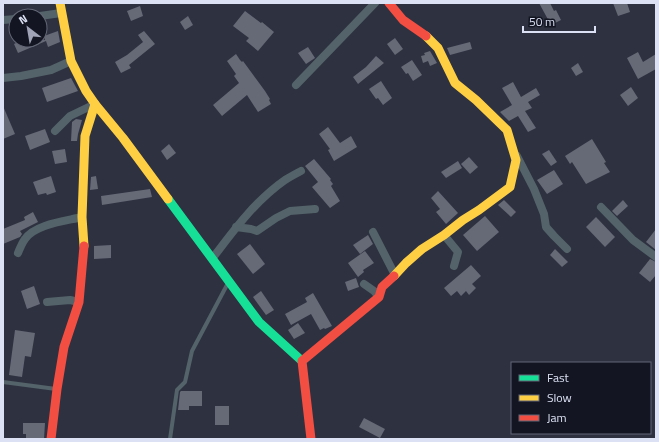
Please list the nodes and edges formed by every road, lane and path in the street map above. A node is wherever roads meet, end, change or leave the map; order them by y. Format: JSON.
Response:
{"nodes":[{"id":1,"x":60,"y":3,"type":"edge"},
{"id":2,"x":375,"y":3,"type":"edge"},
{"id":3,"x":389,"y":3,"type":"edge"},
{"id":4,"x":61,"y":13,"type":"junction"},
{"id":5,"x":48,"y":15,"type":"edge"},
{"id":6,"x":71,"y":61,"type":"junction"},
{"id":7,"x":3,"y":78,"type":"edge"},
{"id":8,"x":296,"y":85,"type":"dead end"},
{"id":9,"x":95,"y":104,"type":"junction"},
{"id":10,"x":55,"y":130,"type":"dead end"},
{"id":11,"x":514,"y":151,"type":"junction"},
{"id":12,"x":301,"y":171,"type":"dead end"},
{"id":13,"x":601,"y":207,"type":"dead end"},
{"id":14,"x":314,"y":209,"type":"dead end"},
{"id":15,"x":82,"y":217,"type":"junction"},
{"id":16,"x":236,"y":227,"type":"junction"},
{"id":17,"x":373,"y":232,"type":"dead end"},
{"id":18,"x":444,"y":235,"type":"junction"},
{"id":19,"x":567,"y":249,"type":"dead end"},
{"id":20,"x":18,"y":253,"type":"dead end"},
{"id":21,"x":656,"y":257,"type":"edge"},
{"id":22,"x":212,"y":259,"type":"junction"},
{"id":23,"x":454,"y":266,"type":"dead end"},
{"id":24,"x":395,"y":275,"type":"junction"},
{"id":25,"x":229,"y":281,"type":"junction"},
{"id":26,"x":364,"y":284,"type":"dead end"},
{"id":27,"x":379,"y":297,"type":"junction"},
{"id":28,"x":47,"y":302,"type":"dead end"},
{"id":29,"x":79,"y":302,"type":"junction"},
{"id":30,"x":302,"y":361,"type":"junction"},
{"id":31,"x":3,"y":382,"type":"edge"},
{"id":32,"x":57,"y":389,"type":"junction"},
{"id":33,"x":51,"y":439,"type":"edge"},
{"id":34,"x":170,"y":439,"type":"edge"},
{"id":35,"x":311,"y":439,"type":"edge"}],
"edges":[{"from":1,"to":4,"type":"street"},
{"from":2,"to":8,"type":"street"},
{"from":3,"to":11,"type":"street"},
{"from":4,"to":5,"type":"street"},
{"from":4,"to":6,"type":"street"},
{"from":6,"to":7,"type":"street"},
{"from":6,"to":9,"type":"street"},
{"from":9,"to":10,"type":"street"},
{"from":9,"to":15,"type":"street"},
{"from":9,"to":22,"type":"street"},
{"from":11,"to":18,"type":"street"},
{"from":11,"to":19,"type":"street"},
{"from":12,"to":16,"type":"street"},
{"from":13,"to":21,"type":"street"},
{"from":14,"to":16,"type":"street"},
{"from":15,"to":20,"type":"street"},
{"from":15,"to":29,"type":"street"},
{"from":16,"to":22,"type":"street"},
{"from":17,"to":24,"type":"street"},
{"from":18,"to":23,"type":"street"},
{"from":18,"to":24,"type":"street"},
{"from":22,"to":25,"type":"street"},
{"from":24,"to":27,"type":"street"},
{"from":25,"to":30,"type":"street"},
{"from":25,"to":34,"type":"lane"},
{"from":26,"to":27,"type":"street"},
{"from":27,"to":30,"type":"street"},
{"from":28,"to":29,"type":"street"},
{"from":29,"to":32,"type":"street"},
{"from":30,"to":35,"type":"street"},
{"from":31,"to":32,"type":"lane"},
{"from":32,"to":33,"type":"street"}]}
